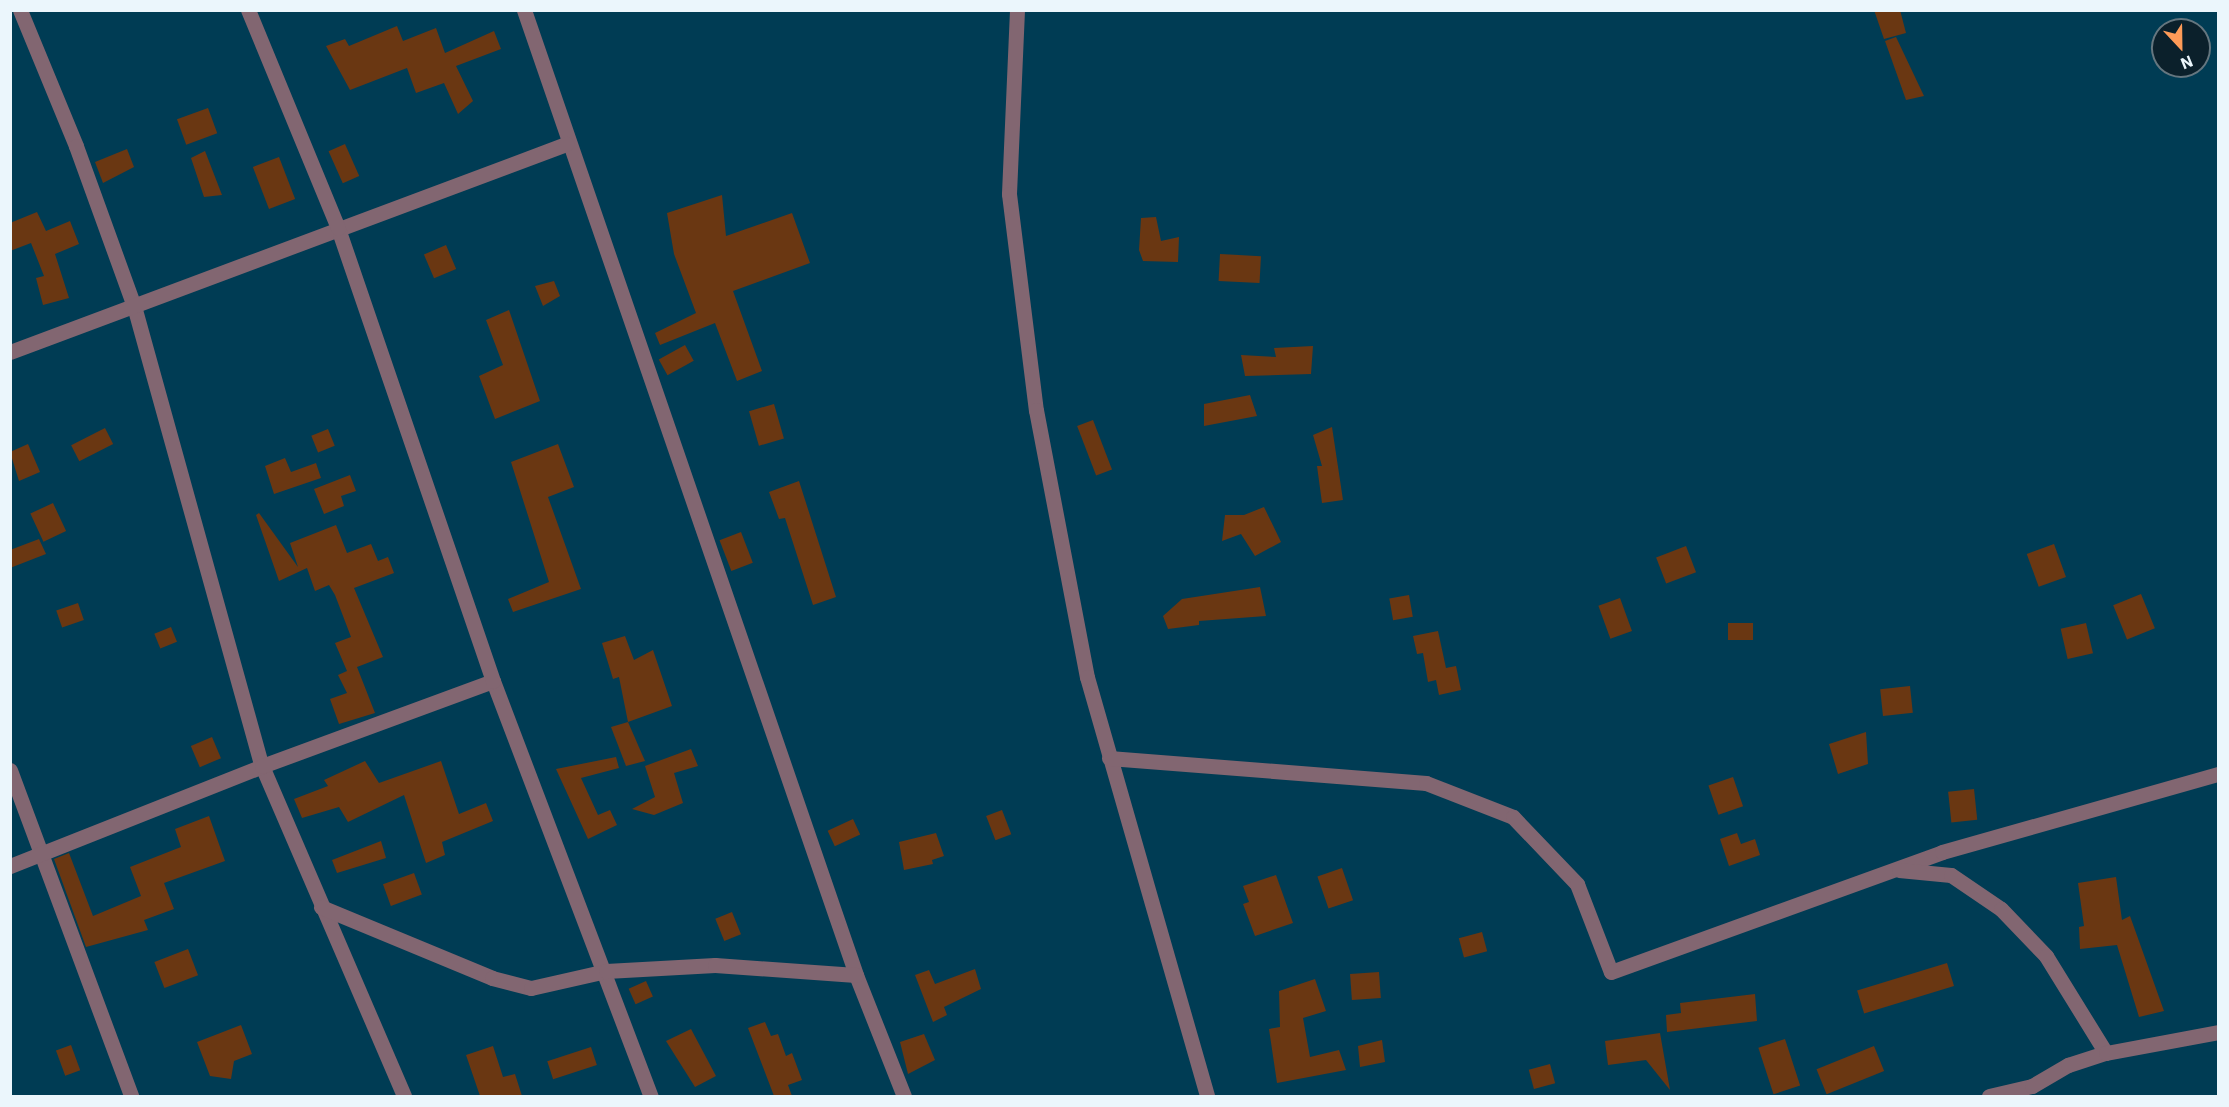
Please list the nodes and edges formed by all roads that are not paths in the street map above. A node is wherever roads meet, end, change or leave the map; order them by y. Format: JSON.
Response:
{"nodes":[{"id":1,"x":20,"y":10,"type":"edge"},
{"id":2,"x":248,"y":10,"type":"edge"},
{"id":3,"x":524,"y":10,"type":"edge"},
{"id":4,"x":1017,"y":10,"type":"edge"},
{"id":5,"x":566,"y":144,"type":"junction"},
{"id":6,"x":338,"y":228,"type":"junction"},
{"id":7,"x":134,"y":306,"type":"junction"},
{"id":8,"x":10,"y":352,"type":"edge"},
{"id":9,"x":493,"y":681,"type":"junction"},
{"id":10,"x":1109,"y":758,"type":"junction"},
{"id":11,"x":262,"y":766,"type":"junction"},
{"id":12,"x":10,"y":770,"type":"edge"},
{"id":13,"x":2218,"y":774,"type":"edge"},
{"id":14,"x":41,"y":854,"type":"junction"},
{"id":15,"x":10,"y":866,"type":"edge"},
{"id":16,"x":1805,"y":903,"type":"junction"},
{"id":17,"x":321,"y":907,"type":"junction"},
{"id":18,"x":606,"y":971,"type":"junction"},
{"id":19,"x":856,"y":975,"type":"junction"},
{"id":20,"x":2218,"y":1032,"type":"edge"},
{"id":21,"x":2106,"y":1053,"type":"junction"},
{"id":22,"x":131,"y":1096,"type":"edge"},
{"id":23,"x":404,"y":1096,"type":"edge"},
{"id":24,"x":651,"y":1096,"type":"edge"},
{"id":25,"x":904,"y":1096,"type":"edge"},
{"id":26,"x":1207,"y":1096,"type":"edge"},
{"id":27,"x":1989,"y":1096,"type":"edge"}],
"edges":[{"from":1,"to":7,"type":"street"},
{"from":2,"to":6,"type":"street"},
{"from":3,"to":5,"type":"street"},
{"from":4,"to":10,"type":"street"},
{"from":5,"to":6,"type":"street"},
{"from":5,"to":19,"type":"street"},
{"from":6,"to":7,"type":"street"},
{"from":6,"to":9,"type":"street"},
{"from":7,"to":8,"type":"street"},
{"from":7,"to":11,"type":"street"},
{"from":9,"to":11,"type":"street"},
{"from":9,"to":18,"type":"street"},
{"from":10,"to":16,"type":"street"},
{"from":10,"to":26,"type":"street"},
{"from":11,"to":14,"type":"street"},
{"from":11,"to":17,"type":"street"},
{"from":12,"to":14,"type":"street"},
{"from":13,"to":16,"type":"street"},
{"from":14,"to":15,"type":"street"},
{"from":14,"to":22,"type":"street"},
{"from":16,"to":21,"type":"street"},
{"from":17,"to":18,"type":"street"},
{"from":17,"to":23,"type":"street"},
{"from":18,"to":19,"type":"street"},
{"from":18,"to":24,"type":"street"},
{"from":19,"to":25,"type":"street"},
{"from":20,"to":21,"type":"street"},
{"from":21,"to":27,"type":"street"}]}
